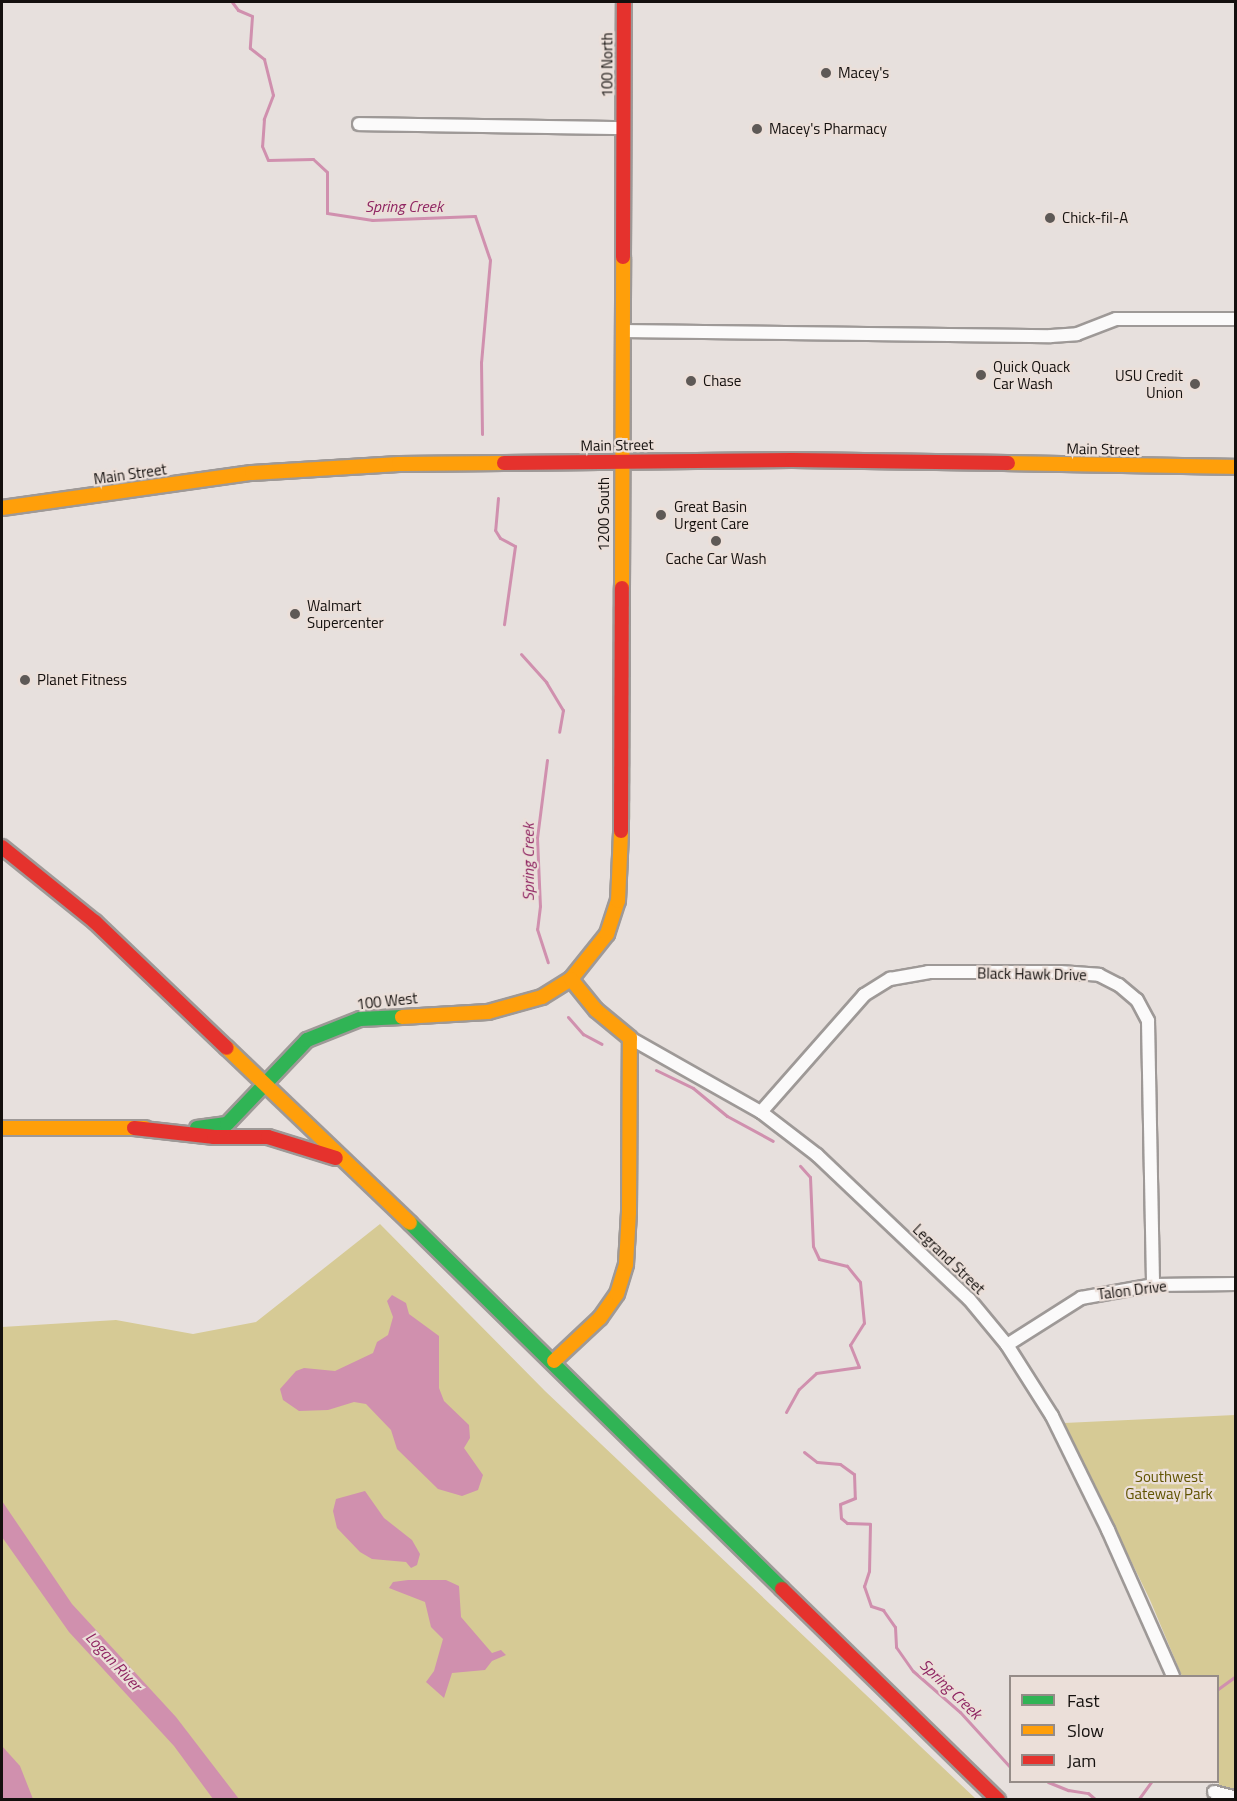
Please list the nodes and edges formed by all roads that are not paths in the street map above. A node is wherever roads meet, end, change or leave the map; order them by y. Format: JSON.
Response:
{"nodes":[{"id":1,"x":624,"y":2,"type":"edge"},
{"id":2,"x":358,"y":124,"type":"dead end"},
{"id":3,"x":623,"y":128,"type":"junction"},
{"id":4,"x":1236,"y":319,"type":"edge"},
{"id":5,"x":622,"y":331,"type":"junction"},
{"id":6,"x":621,"y":461,"type":"junction"},
{"id":7,"x":1236,"y":467,"type":"edge"},
{"id":8,"x":2,"y":508,"type":"edge"},
{"id":9,"x":2,"y":847,"type":"edge"},
{"id":10,"x":621,"y":864,"type":"joint"},
{"id":11,"x":572,"y":979,"type":"junction"},
{"id":12,"x":630,"y":1038,"type":"junction"},
{"id":13,"x":264,"y":1085,"type":"junction"},
{"id":14,"x":761,"y":1112,"type":"junction"},
{"id":15,"x":2,"y":1128,"type":"edge"},
{"id":16,"x":134,"y":1128,"type":"junction"},
{"id":17,"x":345,"y":1161,"type":"junction"},
{"id":18,"x":1236,"y":1284,"type":"edge"},
{"id":19,"x":1153,"y":1285,"type":"junction"},
{"id":20,"x":1007,"y":1345,"type":"junction"},
{"id":21,"x":554,"y":1361,"type":"junction"},
{"id":22,"x":1172,"y":1675,"type":"edge"},
{"id":23,"x":1212,"y":1791,"type":"edge"},
{"id":24,"x":1236,"y":1798,"type":"edge"},
{"id":25,"x":998,"y":1800,"type":"edge"}],
"edges":[{"from":1,"to":3,"type":"main road","name":"100 North"},
{"from":2,"to":3,"type":"street"},
{"from":3,"to":5,"type":"main road","name":"1200 South"},
{"from":4,"to":5,"type":"street"},
{"from":5,"to":6,"type":"main road","name":"1200 South"},
{"from":6,"to":7,"type":"main road","name":"Main Street"},
{"from":6,"to":8,"type":"main road","name":"Main Street"},
{"from":6,"to":10,"type":"main road","name":"1200 South"},
{"from":9,"to":13,"type":"main road"},
{"from":10,"to":11,"type":"main road","name":"100 West"},
{"from":11,"to":12,"type":"main road","name":"Legrand Street"},
{"from":11,"to":13,"type":"main road","name":"100 West"},
{"from":12,"to":14,"type":"street","name":"Legrand Street"},
{"from":12,"to":21,"type":"main road"},
{"from":13,"to":16,"type":"main road","name":"100 West"},
{"from":13,"to":17,"type":"main road"},
{"from":14,"to":19,"type":"street","name":"Black Hawk Drive"},
{"from":14,"to":20,"type":"street","name":"Legrand Street"},
{"from":15,"to":16,"type":"main road","name":"100 West"},
{"from":16,"to":17,"type":"main road"},
{"from":17,"to":21,"type":"main road"},
{"from":18,"to":19,"type":"street","name":"Talon Drive"},
{"from":19,"to":20,"type":"street","name":"Talon Drive"},
{"from":20,"to":22,"type":"street","name":"Legrand Street"},
{"from":21,"to":25,"type":"main road"},
{"from":23,"to":24,"type":"street"}]}
